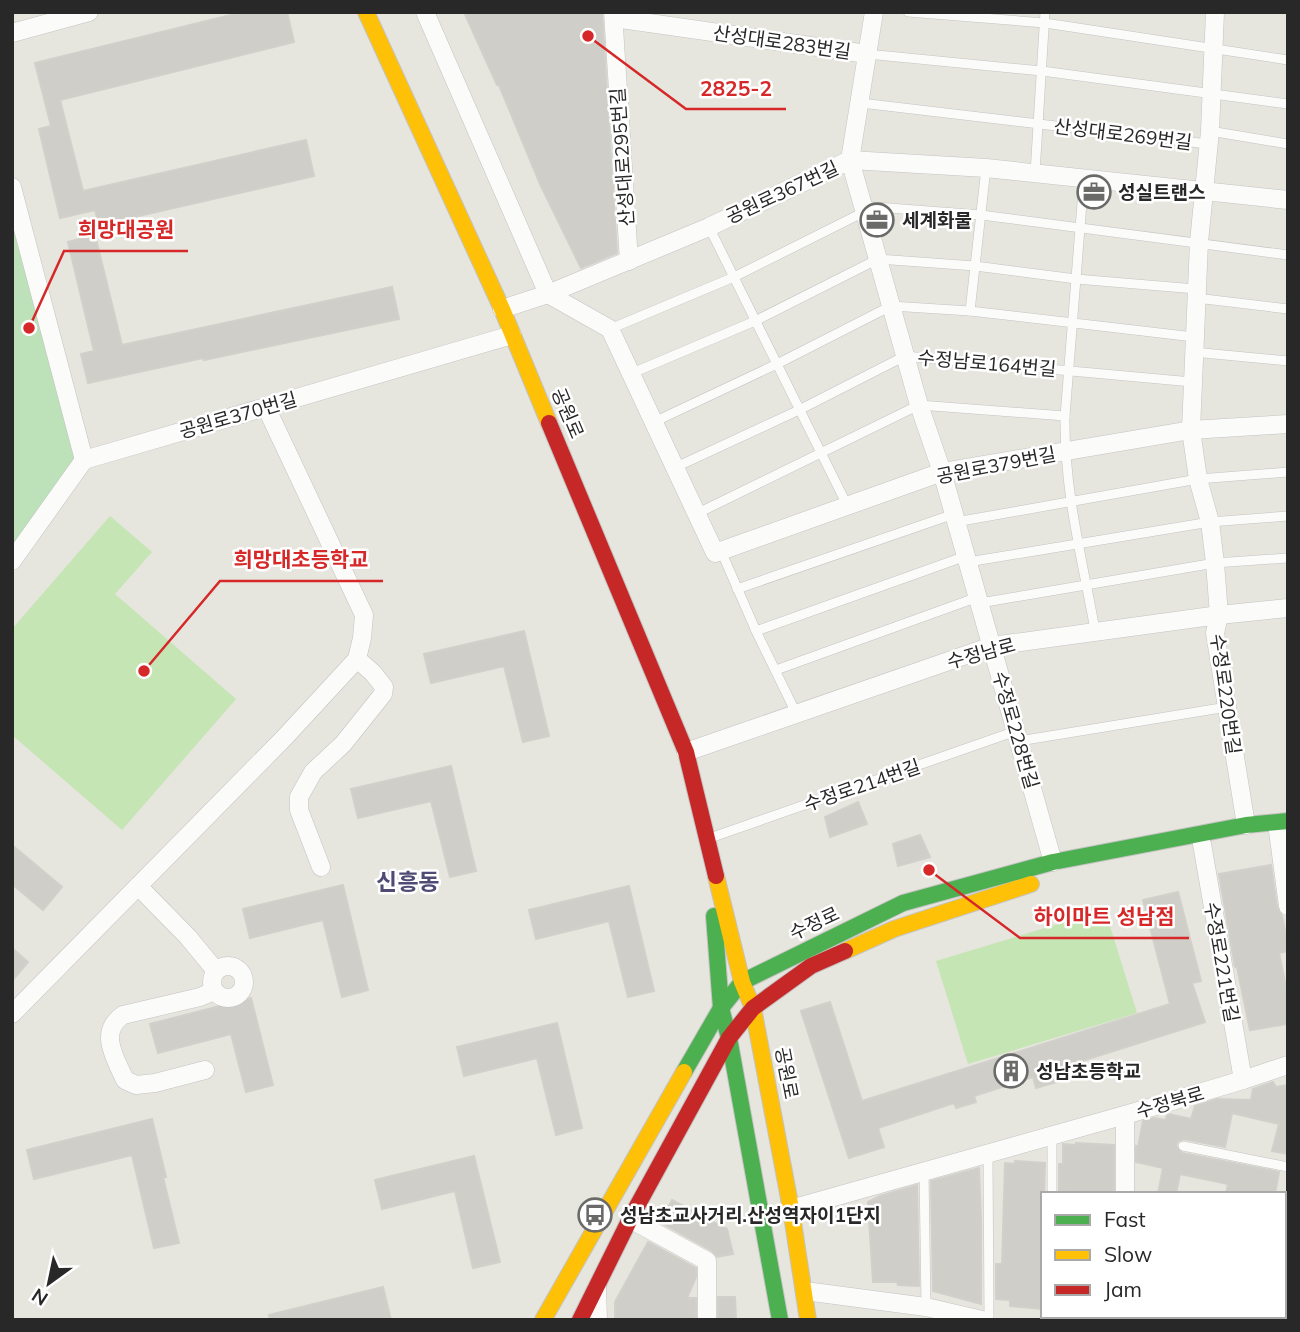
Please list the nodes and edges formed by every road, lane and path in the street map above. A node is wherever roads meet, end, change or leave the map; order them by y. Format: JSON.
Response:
{"nodes":[{"id":1,"x":89,"y":12,"type":"edge"},
{"id":2,"x":366,"y":12,"type":"edge"},
{"id":3,"x":425,"y":12,"type":"edge"},
{"id":4,"x":874,"y":12,"type":"edge"},
{"id":5,"x":908,"y":12,"type":"edge"},
{"id":6,"x":1045,"y":12,"type":"edge"},
{"id":7,"x":1215,"y":12,"type":"edge"},
{"id":8,"x":614,"y":15,"type":"edge"},
{"id":9,"x":1045,"y":23,"type":"junction"},
{"id":10,"x":12,"y":33,"type":"edge"},
{"id":11,"x":1213,"y":49,"type":"junction"},
{"id":12,"x":867,"y":54,"type":"junction"},
{"id":13,"x":1288,"y":60,"type":"edge"},
{"id":14,"x":1042,"y":71,"type":"junction"},
{"id":15,"x":1210,"y":93,"type":"junction"},
{"id":16,"x":861,"y":103,"type":"junction"},
{"id":17,"x":1288,"y":104,"type":"edge"},
{"id":18,"x":1039,"y":124,"type":"junction"},
{"id":19,"x":1209,"y":137,"type":"junction"},
{"id":20,"x":1288,"y":144,"type":"edge"},
{"id":21,"x":850,"y":160,"type":"junction"},
{"id":22,"x":986,"y":168,"type":"junction"},
{"id":23,"x":1035,"y":173,"type":"junction"},
{"id":24,"x":1084,"y":178,"type":"junction"},
{"id":25,"x":12,"y":187,"type":"edge"},
{"id":26,"x":1203,"y":190,"type":"junction"},
{"id":27,"x":1288,"y":200,"type":"edge"},
{"id":28,"x":864,"y":209,"type":"junction"},
{"id":29,"x":981,"y":215,"type":"junction"},
{"id":30,"x":709,"y":227,"type":"junction"},
{"id":31,"x":1080,"y":229,"type":"junction"},
{"id":32,"x":1199,"y":242,"type":"junction"},
{"id":33,"x":1288,"y":255,"type":"edge"},
{"id":34,"x":878,"y":259,"type":"junction"},
{"id":35,"x":629,"y":261,"type":"junction"},
{"id":36,"x":975,"y":266,"type":"junction"},
{"id":37,"x":734,"y":277,"type":"junction"},
{"id":38,"x":1076,"y":279,"type":"junction"},
{"id":39,"x":1196,"y":293,"type":"junction"},
{"id":40,"x":548,"y":294,"type":"junction"},
{"id":41,"x":891,"y":306,"type":"junction"},
{"id":42,"x":502,"y":309,"type":"junction"},
{"id":43,"x":1288,"y":309,"type":"edge"},
{"id":44,"x":971,"y":312,"type":"junction"},
{"id":45,"x":755,"y":321,"type":"junction"},
{"id":46,"x":1073,"y":324,"type":"junction"},
{"id":47,"x":610,"y":329,"type":"junction"},
{"id":48,"x":512,"y":335,"type":"junction"},
{"id":49,"x":1194,"y":344,"type":"junction"},
{"id":50,"x":905,"y":356,"type":"junction"},
{"id":51,"x":1288,"y":361,"type":"edge"},
{"id":52,"x":777,"y":364,"type":"junction"},
{"id":53,"x":1069,"y":370,"type":"junction"},
{"id":54,"x":630,"y":374,"type":"junction"},
{"id":55,"x":1192,"y":382,"type":"junction"},
{"id":56,"x":919,"y":405,"type":"junction"},
{"id":57,"x":266,"y":407,"type":"junction"},
{"id":58,"x":799,"y":410,"type":"junction"},
{"id":59,"x":1065,"y":416,"type":"junction"},
{"id":60,"x":654,"y":422,"type":"junction"},
{"id":61,"x":1288,"y":424,"type":"edge"},
{"id":62,"x":1191,"y":430,"type":"junction"},
{"id":63,"x":1065,"y":452,"type":"junction"},
{"id":64,"x":821,"y":453,"type":"junction"},
{"id":65,"x":84,"y":460,"type":"junction"},
{"id":66,"x":674,"y":468,"type":"junction"},
{"id":67,"x":942,"y":472,"type":"junction"},
{"id":68,"x":1288,"y":472,"type":"edge"},
{"id":69,"x":1198,"y":479,"type":"junction"},
{"id":70,"x":1069,"y":500,"type":"junction"},
{"id":71,"x":848,"y":507,"type":"junction"},
{"id":72,"x":696,"y":514,"type":"junction"},
{"id":73,"x":1288,"y":516,"type":"edge"},
{"id":74,"x":955,"y":518,"type":"junction"},
{"id":75,"x":1210,"y":522,"type":"junction"},
{"id":76,"x":1078,"y":544,"type":"junction"},
{"id":77,"x":718,"y":552,"type":"junction"},
{"id":78,"x":1288,"y":558,"type":"edge"},
{"id":79,"x":967,"y":559,"type":"junction"},
{"id":80,"x":12,"y":561,"type":"edge"},
{"id":81,"x":1215,"y":563,"type":"junction"},
{"id":82,"x":1087,"y":585,"type":"junction"},
{"id":83,"x":737,"y":589,"type":"junction"},
{"id":84,"x":979,"y":600,"type":"junction"},
{"id":85,"x":1288,"y":608,"type":"edge"},
{"id":86,"x":1219,"y":615,"type":"junction"},
{"id":87,"x":1096,"y":630,"type":"junction"},
{"id":88,"x":756,"y":631,"type":"junction"},
{"id":89,"x":992,"y":646,"type":"junction"},
{"id":90,"x":357,"y":659,"type":"junction"},
{"id":91,"x":776,"y":670,"type":"junction"},
{"id":92,"x":1227,"y":707,"type":"junction"},
{"id":93,"x":796,"y":713,"type":"junction"},
{"id":94,"x":1017,"y":736,"type":"junction"},
{"id":95,"x":686,"y":752,"type":"junction"},
{"id":96,"x":1246,"y":825,"type":"junction"},
{"id":97,"x":1285,"y":827,"type":"edge"},
{"id":98,"x":708,"y":839,"type":"junction"},
{"id":99,"x":1202,"y":844,"type":"junction"},
{"id":100,"x":1053,"y":862,"type":"junction"},
{"id":101,"x":321,"y":867,"type":"dead end"},
{"id":102,"x":138,"y":886,"type":"junction"},
{"id":103,"x":1288,"y":906,"type":"edge"},
{"id":104,"x":216,"y":971,"type":"junction"},
{"id":105,"x":742,"y":982,"type":"junction"},
{"id":106,"x":214,"y":991,"type":"junction"},
{"id":107,"x":721,"y":1008,"type":"junction"},
{"id":108,"x":752,"y":1008,"type":"junction"},
{"id":109,"x":12,"y":1014,"type":"edge"},
{"id":110,"x":729,"y":1038,"type":"junction"},
{"id":111,"x":1288,"y":1065,"type":"edge"},
{"id":112,"x":205,"y":1070,"type":"dead end"},
{"id":113,"x":1243,"y":1080,"type":"junction"},
{"id":114,"x":1125,"y":1115,"type":"junction"},
{"id":115,"x":1052,"y":1135,"type":"junction"},
{"id":116,"x":1183,"y":1146,"type":"dead end"},
{"id":117,"x":988,"y":1153,"type":"junction"},
{"id":118,"x":1288,"y":1167,"type":"edge"},
{"id":119,"x":924,"y":1171,"type":"junction"},
{"id":120,"x":1052,"y":1192,"type":"edge"},
{"id":121,"x":1125,"y":1192,"type":"edge"},
{"id":122,"x":791,"y":1209,"type":"junction"},
{"id":123,"x":630,"y":1219,"type":"junction"},
{"id":124,"x":597,"y":1286,"type":"junction"},
{"id":125,"x":805,"y":1291,"type":"junction"},
{"id":126,"x":926,"y":1307,"type":"junction"},
{"id":127,"x":970,"y":1319,"type":"edge"},
{"id":128,"x":543,"y":1320,"type":"edge"},
{"id":129,"x":580,"y":1320,"type":"edge"},
{"id":130,"x":598,"y":1320,"type":"edge"},
{"id":131,"x":707,"y":1320,"type":"edge"},
{"id":132,"x":780,"y":1320,"type":"edge"},
{"id":133,"x":808,"y":1320,"type":"edge"},
{"id":134,"x":989,"y":1320,"type":"edge"}],
"edges":[{"from":1,"to":10,"type":"street"},
{"from":2,"to":42,"type":"main road","name":"공원로"},
{"from":3,"to":40,"type":"street"},
{"from":4,"to":12,"type":"street","name":"산성대로283번길"},
{"from":5,"to":9,"type":"lane"},
{"from":6,"to":9,"type":"lane"},
{"from":7,"to":11,"type":"street","name":"산성대로269번길"},
{"from":8,"to":12,"type":"street","name":"산성대로283번길"},
{"from":8,"to":35,"type":"street","name":"산성대로295번길"},
{"from":9,"to":11,"type":"lane"},
{"from":9,"to":14,"type":"lane"},
{"from":11,"to":13,"type":"lane"},
{"from":11,"to":15,"type":"street","name":"산성대로269번길"},
{"from":12,"to":14,"type":"lane","name":"산성대로283번길"},
{"from":12,"to":16,"type":"street","name":"산성대로283번길"},
{"from":14,"to":15,"type":"lane"},
{"from":14,"to":18,"type":"lane"},
{"from":15,"to":17,"type":"lane"},
{"from":15,"to":19,"type":"street","name":"산성대로269번길"},
{"from":16,"to":18,"type":"lane"},
{"from":16,"to":21,"type":"street","name":"산성대로283번길"},
{"from":18,"to":19,"type":"lane","name":"산성대로269번길"},
{"from":18,"to":23,"type":"lane"},
{"from":19,"to":20,"type":"lane","name":"산성대로269번길"},
{"from":19,"to":26,"type":"street","name":"산성대로269번길"},
{"from":21,"to":22,"type":"street","name":"공원로367번길"},
{"from":21,"to":28,"type":"street","name":"수정로228번길"},
{"from":21,"to":30,"type":"street","name":"공원로367번길"},
{"from":22,"to":23,"type":"street","name":"공원로367번길"},
{"from":22,"to":29,"type":"lane"},
{"from":23,"to":24,"type":"street","name":"공원로367번길"},
{"from":24,"to":26,"type":"street","name":"공원로367번길"},
{"from":24,"to":31,"type":"lane","name":"수정남로164번길"},
{"from":25,"to":65,"type":"street"},
{"from":26,"to":27,"type":"street","name":"공원로367번길"},
{"from":26,"to":32,"type":"street","name":"수정로220번길"},
{"from":28,"to":29,"type":"lane"},
{"from":28,"to":34,"type":"street","name":"수정로228번길"},
{"from":28,"to":37,"type":"lane"},
{"from":29,"to":31,"type":"lane"},
{"from":29,"to":36,"type":"lane"},
{"from":30,"to":35,"type":"street","name":"공원로367번길"},
{"from":30,"to":37,"type":"lane"},
{"from":31,"to":32,"type":"lane"},
{"from":31,"to":38,"type":"lane","name":"수정남로164번길"},
{"from":32,"to":33,"type":"lane"},
{"from":32,"to":39,"type":"street","name":"수정로220번길"},
{"from":34,"to":36,"type":"lane"},
{"from":34,"to":41,"type":"street","name":"수정로228번길"},
{"from":34,"to":45,"type":"lane"},
{"from":35,"to":40,"type":"street","name":"공원로367번길"},
{"from":36,"to":38,"type":"lane"},
{"from":36,"to":44,"type":"lane"},
{"from":37,"to":45,"type":"lane"},
{"from":37,"to":47,"type":"lane"},
{"from":38,"to":39,"type":"lane"},
{"from":38,"to":46,"type":"lane","name":"수정남로164번길"},
{"from":39,"to":43,"type":"lane"},
{"from":39,"to":49,"type":"street","name":"수정로220번길"},
{"from":40,"to":42,"type":"street","name":"공원로367번길"},
{"from":40,"to":47,"type":"street"},
{"from":41,"to":44,"type":"lane"},
{"from":41,"to":50,"type":"street","name":"수정로228번길"},
{"from":41,"to":52,"type":"lane"},
{"from":42,"to":48,"type":"main road","name":"공원로"},
{"from":44,"to":46,"type":"lane"},
{"from":45,"to":52,"type":"lane"},
{"from":45,"to":54,"type":"lane"},
{"from":46,"to":49,"type":"lane"},
{"from":46,"to":53,"type":"lane","name":"수정남로164번길"},
{"from":47,"to":54,"type":"street"},
{"from":48,"to":57,"type":"street","name":"공원로370번길"},
{"from":48,"to":95,"type":"main road","name":"공원로"},
{"from":49,"to":51,"type":"lane"},
{"from":49,"to":55,"type":"street","name":"수정로220번길"},
{"from":50,"to":53,"type":"lane","name":"수정남로164번길"},
{"from":50,"to":56,"type":"street","name":"수정로228번길"},
{"from":50,"to":58,"type":"lane"},
{"from":52,"to":58,"type":"lane"},
{"from":52,"to":60,"type":"lane"},
{"from":53,"to":55,"type":"lane"},
{"from":53,"to":59,"type":"lane","name":"수정남로164번길"},
{"from":54,"to":60,"type":"street"},
{"from":55,"to":62,"type":"street","name":"수정로220번길"},
{"from":56,"to":59,"type":"lane"},
{"from":56,"to":64,"type":"lane"},
{"from":56,"to":67,"type":"street","name":"수정로228번길"},
{"from":57,"to":65,"type":"street","name":"공원로370번길"},
{"from":57,"to":90,"type":"street"},
{"from":58,"to":64,"type":"lane"},
{"from":58,"to":66,"type":"lane"},
{"from":59,"to":63,"type":"lane","name":"수정남로164번길"},
{"from":60,"to":66,"type":"street"},
{"from":61,"to":62,"type":"street","name":"공원로379번길"},
{"from":62,"to":63,"type":"street","name":"공원로379번길"},
{"from":62,"to":69,"type":"street","name":"수정로220번길"},
{"from":63,"to":67,"type":"street","name":"공원로379번길"},
{"from":63,"to":70,"type":"lane","name":"수정남로164번길"},
{"from":64,"to":71,"type":"lane"},
{"from":64,"to":72,"type":"lane"},
{"from":65,"to":80,"type":"street"},
{"from":66,"to":72,"type":"street"},
{"from":67,"to":71,"type":"street","name":"공원로379번길"},
{"from":67,"to":74,"type":"street","name":"수정로228번길"},
{"from":68,"to":69,"type":"lane"},
{"from":69,"to":70,"type":"lane"},
{"from":69,"to":75,"type":"street","name":"수정로220번길"},
{"from":70,"to":74,"type":"lane"},
{"from":70,"to":76,"type":"lane","name":"수정남로164번길"},
{"from":71,"to":77,"type":"street","name":"공원로379번길"},
{"from":72,"to":77,"type":"street"},
{"from":73,"to":75,"type":"lane"},
{"from":74,"to":79,"type":"street","name":"수정로228번길"},
{"from":74,"to":83,"type":"lane"},
{"from":75,"to":76,"type":"lane"},
{"from":75,"to":81,"type":"street","name":"수정로220번길"},
{"from":76,"to":79,"type":"lane"},
{"from":76,"to":82,"type":"lane","name":"수정남로164번길"},
{"from":77,"to":83,"type":"lane"},
{"from":78,"to":81,"type":"lane"},
{"from":79,"to":84,"type":"street","name":"수정로228번길"},
{"from":79,"to":88,"type":"lane"},
{"from":81,"to":82,"type":"lane"},
{"from":81,"to":86,"type":"street","name":"수정로220번길"},
{"from":82,"to":84,"type":"lane"},
{"from":82,"to":87,"type":"lane","name":"수정남로164번길"},
{"from":83,"to":88,"type":"lane"},
{"from":84,"to":89,"type":"street","name":"수정로228번길"},
{"from":84,"to":91,"type":"lane"},
{"from":85,"to":86,"type":"street","name":"수정남로"},
{"from":86,"to":87,"type":"street","name":"수정남로"},
{"from":86,"to":92,"type":"street","name":"수정로220번길"},
{"from":87,"to":89,"type":"street","name":"수정남로"},
{"from":88,"to":91,"type":"lane"},
{"from":89,"to":93,"type":"street","name":"수정남로"},
{"from":89,"to":94,"type":"street","name":"수정로228번길"},
{"from":90,"to":101,"type":"street"},
{"from":90,"to":102,"type":"street"},
{"from":91,"to":93,"type":"lane"},
{"from":92,"to":94,"type":"lane","name":"수정로214번길"},
{"from":92,"to":96,"type":"street","name":"수정로220번길"},
{"from":93,"to":95,"type":"street","name":"수정남로"},
{"from":94,"to":98,"type":"lane","name":"수정로214번길"},
{"from":94,"to":100,"type":"street","name":"수정로228번길"},
{"from":95,"to":98,"type":"main road","name":"공원로"},
{"from":96,"to":97,"type":"main road","name":"수정로"},
{"from":96,"to":100,"type":"main road","name":"수정로"},
{"from":97,"to":99,"type":"main road","name":"수정로"},
{"from":97,"to":103,"type":"street"},
{"from":98,"to":105,"type":"main road","name":"공원로"},
{"from":98,"to":107,"type":"main road","name":"공원로"},
{"from":99,"to":108,"type":"main road","name":"수정로"},
{"from":99,"to":113,"type":"street","name":"수정로221번길"},
{"from":100,"to":105,"type":"main road","name":"수정로"},
{"from":102,"to":104,"type":"street"},
{"from":102,"to":109,"type":"street"},
{"from":104,"to":106,"type":"street"},
{"from":104,"to":106,"type":"street"},
{"from":105,"to":107,"type":"main road","name":"수정로"},
{"from":105,"to":108,"type":"main road","name":"공원로"},
{"from":106,"to":112,"type":"street"},
{"from":107,"to":110,"type":"main road","name":"공원로"},
{"from":107,"to":128,"type":"main road","name":"수정로"},
{"from":108,"to":110,"type":"main road","name":"수정로"},
{"from":108,"to":122,"type":"main road","name":"공원로"},
{"from":110,"to":123,"type":"main road","name":"수정로"},
{"from":110,"to":132,"type":"main road","name":"공원로"},
{"from":111,"to":113,"type":"street","name":"수정북로"},
{"from":113,"to":114,"type":"street","name":"수정북로"},
{"from":114,"to":115,"type":"street","name":"수정북로"},
{"from":114,"to":121,"type":"street"},
{"from":115,"to":117,"type":"street","name":"수정북로"},
{"from":115,"to":120,"type":"lane"},
{"from":116,"to":118,"type":"lane"},
{"from":117,"to":119,"type":"street","name":"수정북로"},
{"from":117,"to":134,"type":"lane"},
{"from":119,"to":122,"type":"street","name":"수정북로"},
{"from":119,"to":126,"type":"lane"},
{"from":122,"to":125,"type":"main road","name":"공원로"},
{"from":123,"to":124,"type":"main road","name":"수정로"},
{"from":123,"to":131,"type":"street"},
{"from":124,"to":129,"type":"main road","name":"수정로"},
{"from":124,"to":130,"type":"street"},
{"from":125,"to":126,"type":"street"},
{"from":125,"to":133,"type":"main road","name":"공원로"},
{"from":126,"to":127,"type":"street"}]}
